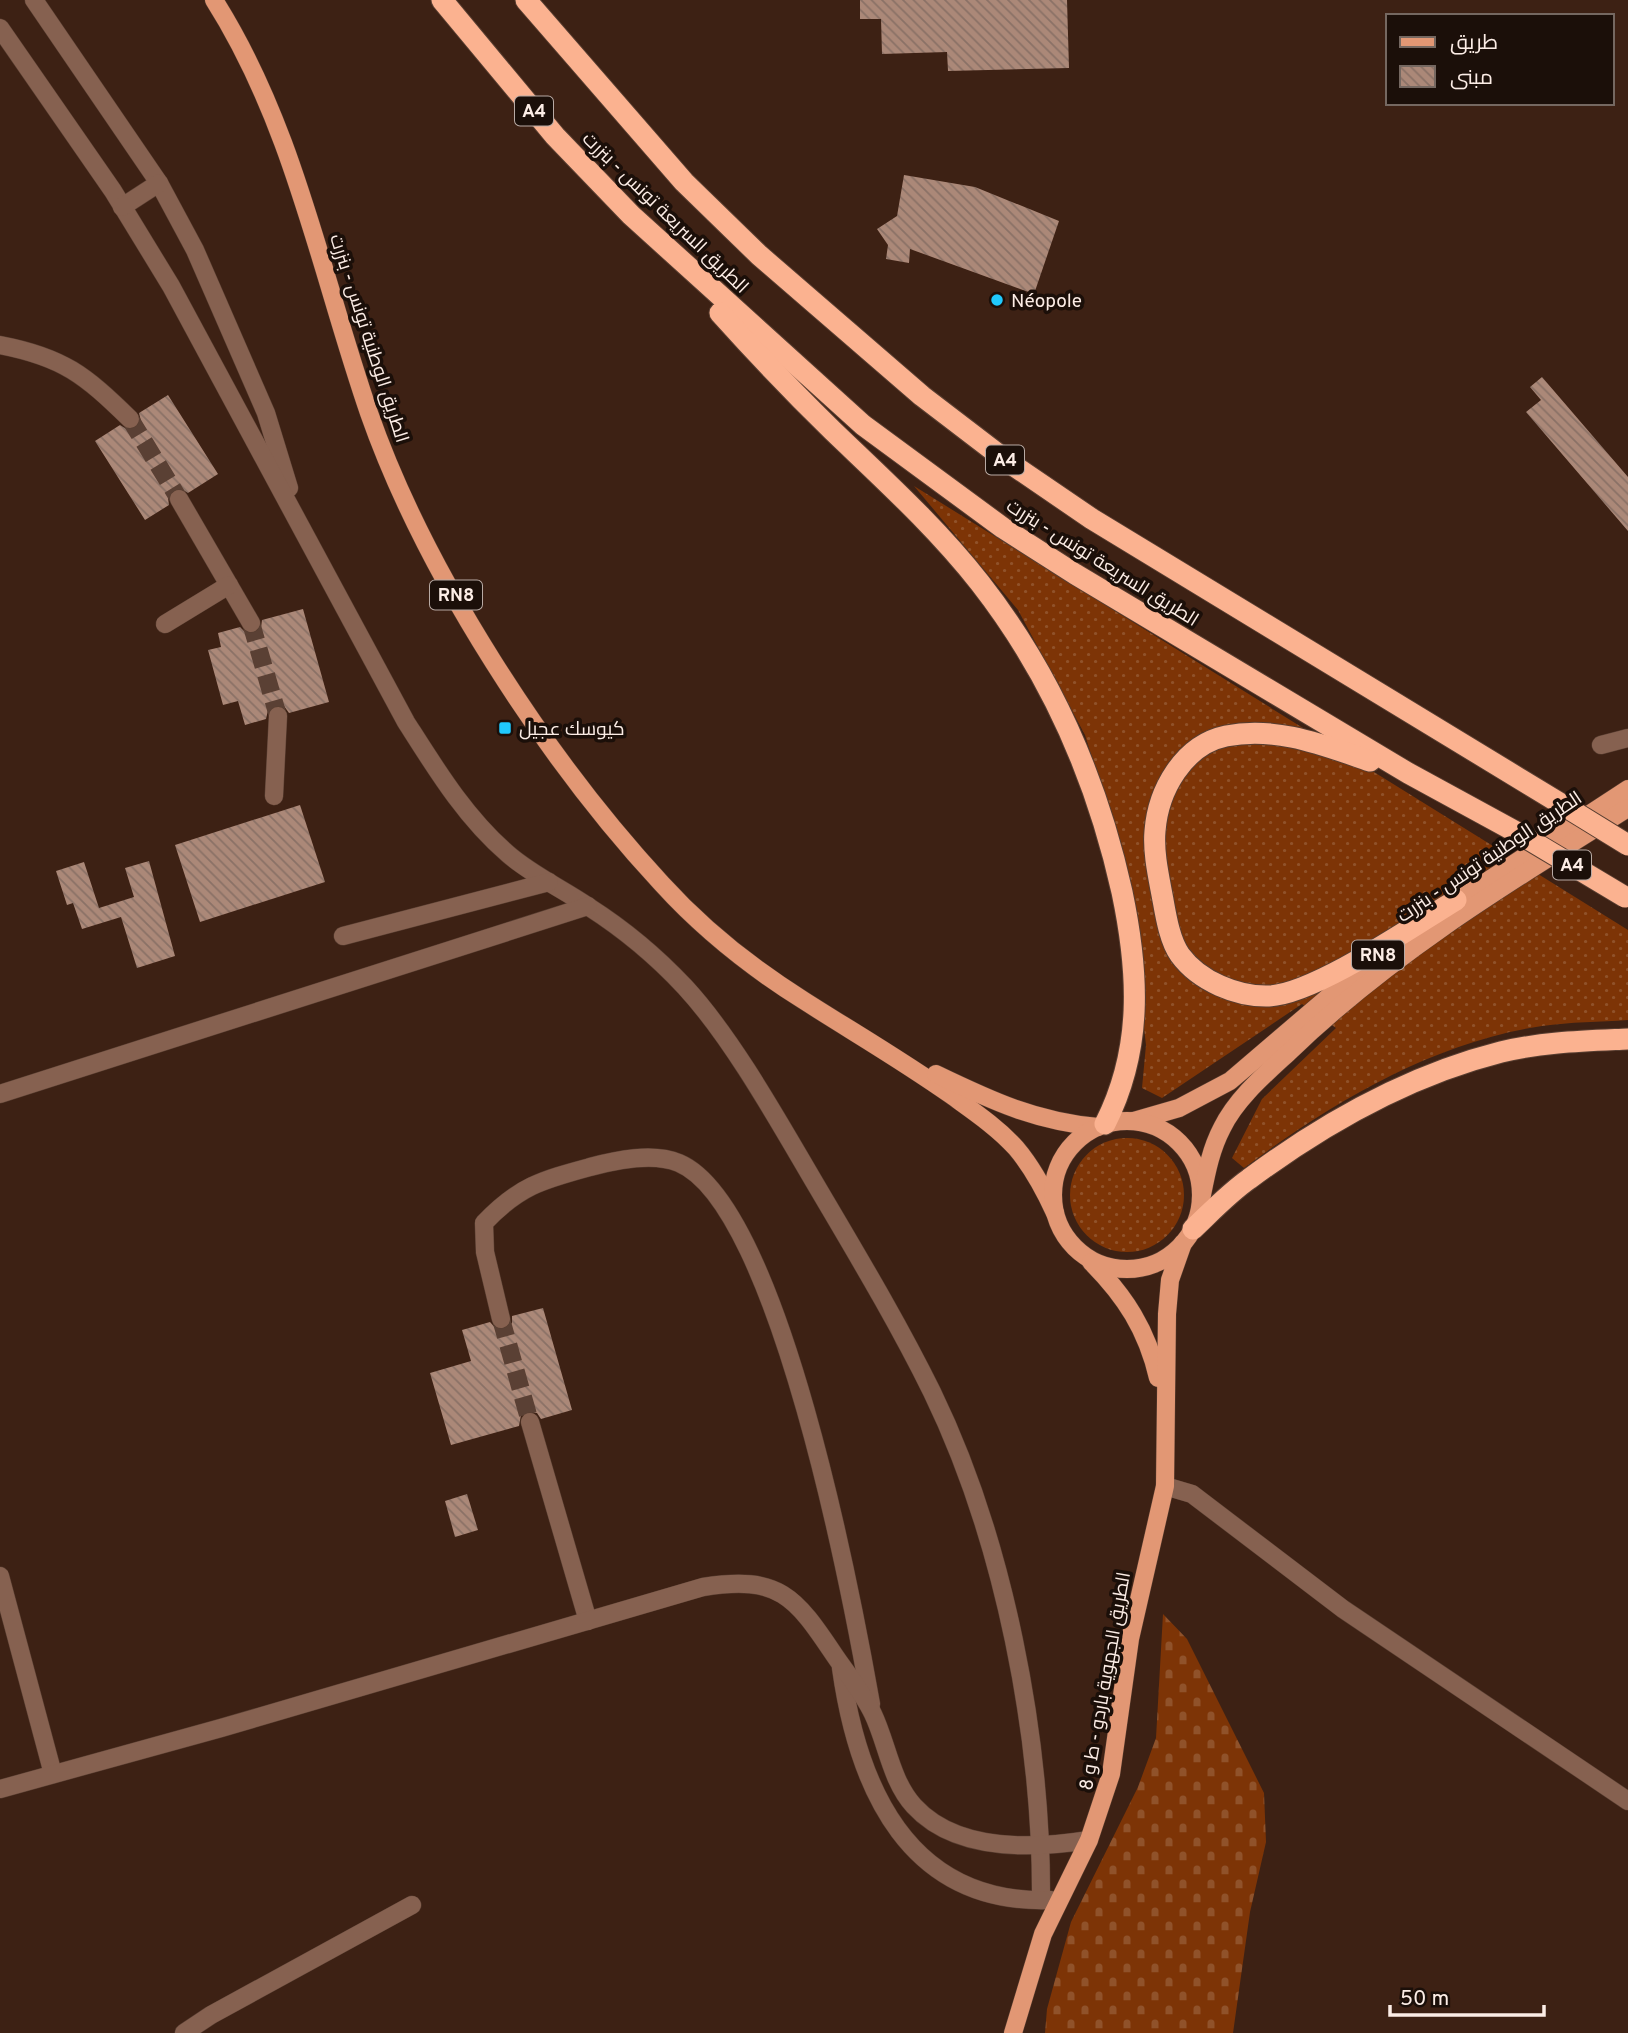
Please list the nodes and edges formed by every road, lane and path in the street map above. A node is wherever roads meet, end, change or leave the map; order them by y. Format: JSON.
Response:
{"nodes":[{"id":1,"x":34,"y":0,"type":"edge"},
{"id":2,"x":214,"y":0,"type":"edge"},
{"id":3,"x":442,"y":0,"type":"edge"},
{"id":4,"x":526,"y":0,"type":"edge"},
{"id":5,"x":0,"y":28,"type":"edge"},
{"id":6,"x":159,"y":183,"type":"junction"},
{"id":7,"x":122,"y":206,"type":"junction"},
{"id":8,"x":631,"y":215,"type":"junction"},
{"id":9,"x":0,"y":345,"type":"edge"},
{"id":10,"x":130,"y":419,"type":"tunnel mouth"},
{"id":11,"x":179,"y":499,"type":"tunnel mouth"},
{"id":12,"x":293,"y":508,"type":"junction"},
{"id":13,"x":229,"y":585,"type":"junction"},
{"id":14,"x":165,"y":624,"type":"dead end"},
{"id":15,"x":251,"y":624,"type":"tunnel mouth"},
{"id":16,"x":278,"y":716,"type":"tunnel mouth"},
{"id":17,"x":1628,"y":738,"type":"edge"},
{"id":18,"x":1601,"y":745,"type":"dead end"},
{"id":19,"x":1408,"y":773,"type":"junction"},
{"id":20,"x":1628,"y":789,"type":"edge"},
{"id":21,"x":274,"y":796,"type":"dead end"},
{"id":22,"x":1628,"y":808,"type":"edge"},
{"id":23,"x":1628,"y":845,"type":"edge"},
{"id":24,"x":550,"y":882,"type":"junction"},
{"id":25,"x":1626,"y":898,"type":"edge"},
{"id":26,"x":1457,"y":900,"type":"junction"},
{"id":27,"x":588,"y":906,"type":"junction"},
{"id":28,"x":344,"y":936,"type":"dead end"},
{"id":29,"x":1628,"y":1039,"type":"edge"},
{"id":30,"x":894,"y":1055,"type":"junction"},
{"id":31,"x":0,"y":1094,"type":"edge"},
{"id":32,"x":1134,"y":1121,"type":"junction"},
{"id":33,"x":1102,"y":1125,"type":"junction"},
{"id":34,"x":1201,"y":1200,"type":"junction"},
{"id":35,"x":1055,"y":1213,"type":"junction"},
{"id":36,"x":1188,"y":1236,"type":"junction"},
{"id":37,"x":1085,"y":1256,"type":"junction"},
{"id":38,"x":501,"y":1320,"type":"tunnel mouth"},
{"id":39,"x":1165,"y":1405,"type":"junction"},
{"id":40,"x":530,"y":1422,"type":"tunnel mouth"},
{"id":41,"x":1165,"y":1486,"type":"junction"},
{"id":42,"x":0,"y":1576,"type":"edge"},
{"id":43,"x":588,"y":1621,"type":"junction"},
{"id":44,"x":841,"y":1664,"type":"junction"},
{"id":45,"x":873,"y":1714,"type":"junction"},
{"id":46,"x":53,"y":1774,"type":"junction"},
{"id":47,"x":0,"y":1789,"type":"edge"},
{"id":48,"x":1628,"y":1801,"type":"edge"},
{"id":49,"x":1089,"y":1840,"type":"junction"},
{"id":50,"x":1041,"y":1845,"type":"junction"},
{"id":51,"x":1059,"y":1899,"type":"junction"},
{"id":52,"x":1041,"y":1900,"type":"junction"},
{"id":53,"x":412,"y":1905,"type":"dead end"},
{"id":54,"x":184,"y":2033,"type":"edge"},
{"id":55,"x":1013,"y":2033,"type":"edge"}],
"edges":[{"from":1,"to":6,"type":"street"},
{"from":2,"to":30,"type":"main road","name":"الطريق الوطنية تونس - بنزرت","number":"RN8"},
{"from":3,"to":8,"type":"highway","name":"الطريق السريعة تونس - بنزرت","number":"A4"},
{"from":4,"to":23,"type":"highway","name":"الطريق السريعة تونس - بنزرت","number":"A4","bridge":true},
{"from":5,"to":7,"type":"street"},
{"from":6,"to":7,"type":"street"},
{"from":6,"to":12,"type":"street"},
{"from":7,"to":12,"type":"street"},
{"from":8,"to":19,"type":"highway","name":"الطريق السريعة تونس - بنزرت","number":"A4"},
{"from":8,"to":33,"type":"highway"},
{"from":9,"to":10,"type":"street"},
{"from":11,"to":13,"type":"street"},
{"from":12,"to":24,"type":"street"},
{"from":13,"to":14,"type":"street"},
{"from":13,"to":15,"type":"street"},
{"from":16,"to":21,"type":"street"},
{"from":17,"to":18,"type":"street"},
{"from":19,"to":25,"type":"highway","name":"الطريق السريعة تونس - بنزرت","number":"A4","bridge":true},
{"from":19,"to":26,"type":"highway"},
{"from":20,"to":26,"type":"main road","name":"الطريق الوطنية تونس - بنزرت","number":"RN8"},
{"from":22,"to":34,"type":"main road","name":"الطريق الوطنية تونس - بنزرت","number":"RN8"},
{"from":24,"to":27,"type":"street"},
{"from":24,"to":28,"type":"street"},
{"from":26,"to":32,"type":"main road","name":"الطريق الوطنية تونس - بنزرت","number":"RN8"},
{"from":27,"to":31,"type":"street"},
{"from":27,"to":50,"type":"street"},
{"from":29,"to":36,"type":"highway","number":"RN8"},
{"from":30,"to":33,"type":"main road","name":"الطريق الوطنية تونس - بنزرت","number":"RN8"},
{"from":30,"to":35,"type":"main road","name":"الطريق الوطنية تونس - بنزرت","number":"RN8"},
{"from":32,"to":33,"type":"main road","name":"الطريق الوطنية تونس - بنزرت","number":"RN8"},
{"from":32,"to":34,"type":"main road","name":"الطريق الوطنية تونس - بنزرت","number":"RN8"},
{"from":33,"to":35,"type":"main road","name":"الطريق الوطنية تونس - بنزرت","number":"RN8"},
{"from":34,"to":36,"type":"main road","name":"الطريق الوطنية تونس - بنزرت","number":"RN8"},
{"from":35,"to":37,"type":"main road","name":"الطريق الوطنية تونس - بنزرت","number":"RN8"},
{"from":36,"to":37,"type":"main road","name":"الطريق الوطنية تونس - بنزرت","number":"RN8"},
{"from":36,"to":39,"type":"main road","name":"الطريق الجهوية باردو - ط و 8"},
{"from":37,"to":39,"type":"main road","name":"الطريق الجهوية باردو - ط و 8"},
{"from":38,"to":45,"type":"street"},
{"from":39,"to":41,"type":"main road","name":"الطريق الجهوية باردو - ط و 8"},
{"from":40,"to":43,"type":"street"},
{"from":41,"to":48,"type":"street"},
{"from":41,"to":49,"type":"main road","name":"الطريق الجهوية باردو - ط و 8"},
{"from":42,"to":46,"type":"street"},
{"from":43,"to":44,"type":"street"},
{"from":43,"to":46,"type":"street"},
{"from":44,"to":45,"type":"street"},
{"from":44,"to":52,"type":"street"},
{"from":45,"to":50,"type":"street"},
{"from":46,"to":47,"type":"street"},
{"from":49,"to":50,"type":"street"},
{"from":49,"to":51,"type":"main road","name":"الطريق الجهوية باردو - ط و 8"},
{"from":50,"to":52,"type":"street"},
{"from":51,"to":52,"type":"street"},
{"from":51,"to":55,"type":"main road","name":"الطريق الجهوية باردو - ط و 8"},
{"from":53,"to":54,"type":"street"}]}
